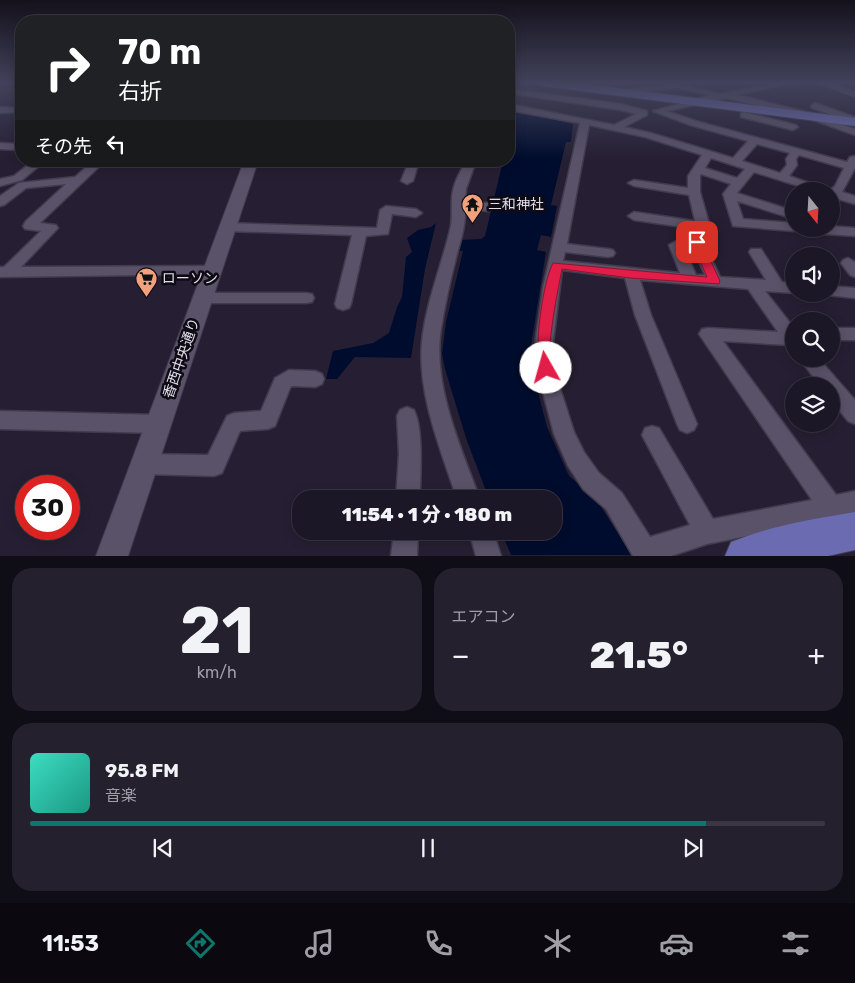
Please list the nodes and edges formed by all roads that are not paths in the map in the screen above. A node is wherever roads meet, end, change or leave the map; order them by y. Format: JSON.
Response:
{"nodes":[{"id":1,"x":515,"y":108,"type":"edge"},
{"id":2,"x":556,"y":108,"type":"edge"},
{"id":3,"x":616,"y":108,"type":"edge"},
{"id":4,"x":656,"y":108,"type":"edge"},
{"id":5,"x":665,"y":108,"type":"edge"},
{"id":6,"x":705,"y":108,"type":"edge"},
{"id":7,"x":794,"y":108,"type":"edge"},
{"id":8,"x":0,"y":110,"type":"edge"},
{"id":9,"x":15,"y":110,"type":"edge"},
{"id":10,"x":641,"y":112,"type":"junction"},
{"id":11,"x":816,"y":112,"type":"junction"},
{"id":12,"x":552,"y":115,"type":"junction"},
{"id":13,"x":735,"y":120,"type":"junction"},
{"id":14,"x":585,"y":121,"type":"junction"},
{"id":15,"x":855,"y":121,"type":"edge"},
{"id":16,"x":617,"y":127,"type":"junction"},
{"id":17,"x":793,"y":127,"type":"dead end"},
{"id":18,"x":855,"y":132,"type":"edge"},
{"id":19,"x":765,"y":134,"type":"dead end"},
{"id":20,"x":755,"y":140,"type":"junction"},
{"id":21,"x":11,"y":146,"type":"edge"},
{"id":22,"x":796,"y":151,"type":"junction"},
{"id":23,"x":0,"y":153,"type":"edge"},
{"id":24,"x":708,"y":154,"type":"junction"},
{"id":25,"x":852,"y":161,"type":"edge"},
{"id":26,"x":735,"y":163,"type":"junction"},
{"id":27,"x":32,"y":167,"type":"edge"},
{"id":28,"x":93,"y":167,"type":"edge"},
{"id":29,"x":249,"y":167,"type":"edge"},
{"id":30,"x":412,"y":167,"type":"edge"},
{"id":31,"x":468,"y":167,"type":"edge"},
{"id":32,"x":751,"y":168,"type":"junction"},
{"id":33,"x":698,"y":169,"type":"junction"},
{"id":34,"x":782,"y":178,"type":"junction"},
{"id":35,"x":78,"y":180,"type":"junction"},
{"id":36,"x":407,"y":181,"type":"dead end"},
{"id":37,"x":795,"y":182,"type":"edge"},
{"id":38,"x":0,"y":183,"type":"edge"},
{"id":39,"x":634,"y":183,"type":"dead end"},
{"id":40,"x":739,"y":183,"type":"junction"},
{"id":41,"x":840,"y":188,"type":"edge"},
{"id":42,"x":694,"y":192,"type":"junction"},
{"id":43,"x":729,"y":194,"type":"junction"},
{"id":44,"x":840,"y":196,"type":"edge"},
{"id":45,"x":855,"y":200,"type":"edge"},
{"id":46,"x":0,"y":202,"type":"edge"},
{"id":47,"x":459,"y":205,"type":"junction"},
{"id":48,"x":489,"y":207,"type":"dead end"},
{"id":49,"x":416,"y":213,"type":"dead end"},
{"id":50,"x":634,"y":216,"type":"dead end"},
{"id":51,"x":785,"y":216,"type":"edge"},
{"id":52,"x":785,"y":220,"type":"edge"},
{"id":53,"x":703,"y":226,"type":"junction"},
{"id":54,"x":228,"y":227,"type":"junction"},
{"id":55,"x":840,"y":230,"type":"edge"},
{"id":56,"x":360,"y":231,"type":"junction"},
{"id":57,"x":855,"y":232,"type":"edge"},
{"id":58,"x":676,"y":245,"type":"dead end"},
{"id":59,"x":561,"y":246,"type":"junction"},
{"id":60,"x":756,"y":252,"type":"dead end"},
{"id":61,"x":608,"y":253,"type":"dead end"},
{"id":62,"x":557,"y":265,"type":"junction"},
{"id":63,"x":211,"y":271,"type":"junction"},
{"id":64,"x":4,"y":272,"type":"edge"},
{"id":65,"x":630,"y":274,"type":"junction"},
{"id":66,"x":690,"y":279,"type":"junction"},
{"id":67,"x":715,"y":281,"type":"junction"},
{"id":68,"x":752,"y":284,"type":"junction"},
{"id":69,"x":777,"y":286,"type":"junction"},
{"id":70,"x":785,"y":287,"type":"edge"},
{"id":71,"x":840,"y":292,"type":"edge"},
{"id":72,"x":855,"y":293,"type":"edge"},
{"id":73,"x":202,"y":298,"type":"junction"},
{"id":74,"x":306,"y":298,"type":"dead end"},
{"id":75,"x":343,"y":304,"type":"dead end"},
{"id":76,"x":785,"y":328,"type":"edge"},
{"id":77,"x":840,"y":334,"type":"edge"},
{"id":78,"x":855,"y":334,"type":"edge"},
{"id":79,"x":785,"y":336,"type":"edge"},
{"id":80,"x":816,"y":367,"type":"edge"},
{"id":81,"x":314,"y":379,"type":"dead end"},
{"id":82,"x":848,"y":397,"type":"edge"},
{"id":83,"x":855,"y":415,"type":"edge"},
{"id":84,"x":407,"y":416,"type":"dead end"},
{"id":85,"x":0,"y":420,"type":"edge"},
{"id":86,"x":158,"y":424,"type":"junction"},
{"id":87,"x":687,"y":424,"type":"dead end"},
{"id":88,"x":652,"y":435,"type":"dead end"},
{"id":89,"x":143,"y":464,"type":"junction"},
{"id":90,"x":408,"y":490,"type":"edge"},
{"id":91,"x":466,"y":490,"type":"edge"},
{"id":92,"x":855,"y":503,"type":"edge"},
{"id":93,"x":843,"y":519,"type":"edge"},
{"id":94,"x":707,"y":532,"type":"junction"},
{"id":95,"x":405,"y":540,"type":"edge"},
{"id":96,"x":484,"y":540,"type":"edge"},
{"id":97,"x":647,"y":553,"type":"edge"},
{"id":98,"x":112,"y":556,"type":"edge"},
{"id":99,"x":404,"y":556,"type":"edge"},
{"id":100,"x":489,"y":556,"type":"edge"},
{"id":101,"x":745,"y":556,"type":"edge"}],
"edges":[{"from":1,"to":12,"type":"street"},
{"from":2,"to":12,"type":"street"},
{"from":3,"to":10,"type":"street"},
{"from":4,"to":10,"type":"street"},
{"from":5,"to":13,"type":"street"},
{"from":6,"to":13,"type":"main road"},
{"from":7,"to":11,"type":"street"},
{"from":8,"to":9,"type":"street"},
{"from":10,"to":16,"type":"street"},
{"from":11,"to":13,"type":"main road"},
{"from":11,"to":15,"type":"main road"},
{"from":11,"to":18,"type":"street"},
{"from":12,"to":14,"type":"street"},
{"from":13,"to":17,"type":"street"},
{"from":13,"to":19,"type":"street"},
{"from":13,"to":20,"type":"street"},
{"from":14,"to":16,"type":"street"},
{"from":14,"to":59,"type":"street"},
{"from":16,"to":24,"type":"street"},
{"from":20,"to":22,"type":"street"},
{"from":20,"to":26,"type":"street"},
{"from":21,"to":23,"type":"street"},
{"from":22,"to":25,"type":"street"},
{"from":22,"to":34,"type":"street"},
{"from":24,"to":26,"type":"street"},
{"from":24,"to":33,"type":"street"},
{"from":25,"to":41,"type":"street"},
{"from":26,"to":32,"type":"street"},
{"from":27,"to":38,"type":"street"},
{"from":28,"to":35,"type":"street"},
{"from":29,"to":54,"type":"street","name":"香西中央通り"},
{"from":30,"to":36,"type":"street"},
{"from":31,"to":47,"type":"street"},
{"from":32,"to":34,"type":"street"},
{"from":32,"to":40,"type":"street"},
{"from":33,"to":40,"type":"street"},
{"from":33,"to":42,"type":"street"},
{"from":34,"to":37,"type":"street"},
{"from":35,"to":46,"type":"street"},
{"from":35,"to":64,"type":"street"},
{"from":39,"to":42,"type":"street"},
{"from":40,"to":43,"type":"street"},
{"from":42,"to":53,"type":"street"},
{"from":43,"to":51,"type":"street"},
{"from":43,"to":52,"type":"street"},
{"from":44,"to":45,"type":"street"},
{"from":47,"to":48,"type":"street"},
{"from":47,"to":91,"type":"street"},
{"from":49,"to":56,"type":"street"},
{"from":50,"to":53,"type":"street"},
{"from":53,"to":67,"type":"street"},
{"from":54,"to":56,"type":"street"},
{"from":54,"to":63,"type":"street","name":"香西中央通り"},
{"from":55,"to":57,"type":"street"},
{"from":56,"to":75,"type":"street"},
{"from":58,"to":66,"type":"street"},
{"from":59,"to":61,"type":"street"},
{"from":59,"to":62,"type":"street"},
{"from":60,"to":69,"type":"street"},
{"from":62,"to":65,"type":"street"},
{"from":62,"to":97,"type":"street"},
{"from":63,"to":64,"type":"street"},
{"from":63,"to":73,"type":"street","name":"香西中央通り"},
{"from":65,"to":66,"type":"street"},
{"from":65,"to":87,"type":"street"},
{"from":66,"to":67,"type":"street"},
{"from":67,"to":68,"type":"street"},
{"from":68,"to":69,"type":"street"},
{"from":68,"to":76,"type":"street"},
{"from":69,"to":70,"type":"street"},
{"from":71,"to":72,"type":"street"},
{"from":73,"to":74,"type":"street"},
{"from":73,"to":86,"type":"street","name":"香西中央通り"},
{"from":77,"to":78,"type":"street"},
{"from":79,"to":93,"type":"street"},
{"from":80,"to":82,"type":"street"},
{"from":81,"to":89,"type":"street"},
{"from":82,"to":83,"type":"street"},
{"from":84,"to":90,"type":"street"},
{"from":85,"to":86,"type":"street"},
{"from":86,"to":89,"type":"street","name":"香西中央通り"},
{"from":88,"to":94,"type":"street"},
{"from":89,"to":98,"type":"street","name":"香西中央通り"},
{"from":92,"to":93,"type":"street"},
{"from":93,"to":94,"type":"street"},
{"from":93,"to":101,"type":"main road"},
{"from":94,"to":97,"type":"street"},
{"from":95,"to":99,"type":"street"},
{"from":96,"to":100,"type":"street"}]}
